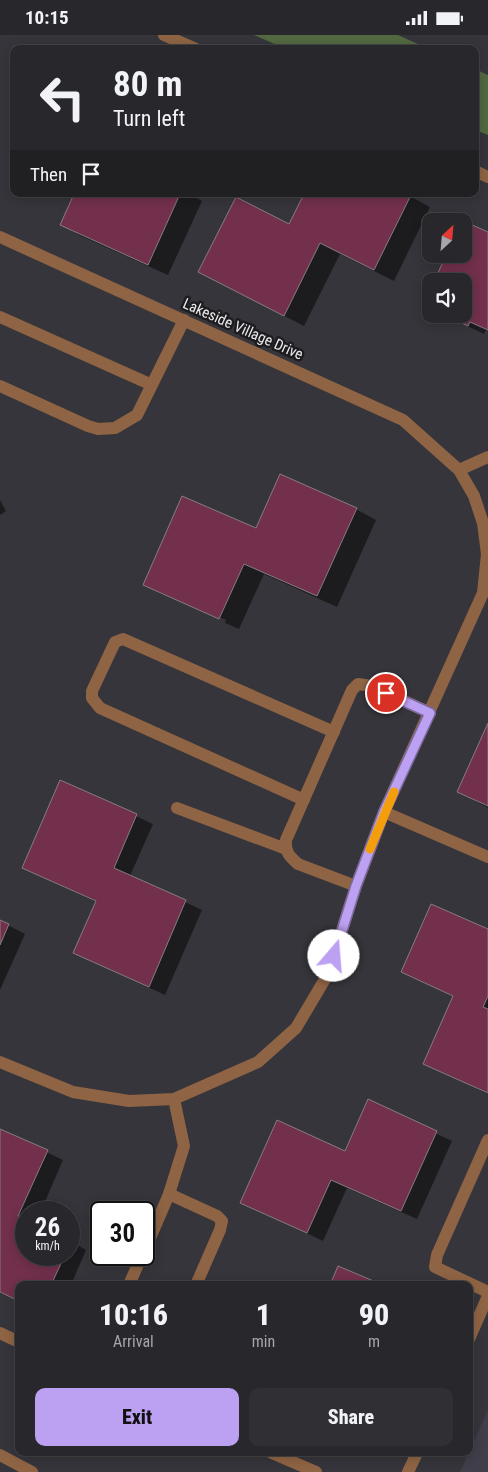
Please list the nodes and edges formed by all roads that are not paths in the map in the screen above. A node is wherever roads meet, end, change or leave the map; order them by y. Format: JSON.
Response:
{"nodes":[{"id":1,"x":164,"y":35,"type":"edge"},
{"id":2,"x":187,"y":45,"type":"edge"},
{"id":3,"x":0,"y":237,"type":"edge"},
{"id":4,"x":0,"y":317,"type":"edge"},
{"id":5,"x":184,"y":320,"type":"junction"},
{"id":6,"x":152,"y":385,"type":"junction"},
{"id":7,"x":0,"y":386,"type":"edge"},
{"id":8,"x":488,"y":457,"type":"edge"},
{"id":9,"x":459,"y":470,"type":"junction"},
{"id":10,"x":430,"y":713,"type":"junction"},
{"id":11,"x":334,"y":732,"type":"junction"},
{"id":12,"x":304,"y":800,"type":"junction"},
{"id":13,"x":177,"y":808,"type":"dead end"},
{"id":14,"x":384,"y":812,"type":"junction"},
{"id":15,"x":286,"y":849,"type":"junction"},
{"id":16,"x":488,"y":857,"type":"edge"},
{"id":17,"x":356,"y":886,"type":"junction"},
{"id":18,"x":0,"y":1062,"type":"edge"},
{"id":19,"x":174,"y":1099,"type":"junction"},
{"id":20,"x":488,"y":1140,"type":"edge"},
{"id":21,"x":169,"y":1194,"type":"junction"},
{"id":22,"x":155,"y":1226,"type":"edge"},
{"id":23,"x":137,"y":1266,"type":"edge"},
{"id":24,"x":131,"y":1281,"type":"edge"},
{"id":25,"x":198,"y":1281,"type":"edge"},
{"id":26,"x":465,"y":1281,"type":"edge"},
{"id":27,"x":473,"y":1285,"type":"edge"},
{"id":28,"x":488,"y":1292,"type":"edge"},
{"id":29,"x":488,"y":1296,"type":"edge"},
{"id":30,"x":473,"y":1330,"type":"edge"},
{"id":31,"x":0,"y":1333,"type":"edge"},
{"id":32,"x":15,"y":1340,"type":"edge"},
{"id":33,"x":0,"y":1455,"type":"edge"},
{"id":34,"x":279,"y":1456,"type":"edge"},
{"id":35,"x":416,"y":1456,"type":"edge"},
{"id":36,"x":32,"y":1472,"type":"edge"},
{"id":37,"x":316,"y":1472,"type":"edge"},
{"id":38,"x":408,"y":1472,"type":"edge"}],
"edges":[{"from":1,"to":2,"type":"street"},
{"from":3,"to":5,"type":"street","name":"Lakeside Village Drive"},
{"from":4,"to":6,"type":"street"},
{"from":5,"to":6,"type":"street"},
{"from":5,"to":9,"type":"street","name":"Lakeside Village Drive"},
{"from":6,"to":7,"type":"street"},
{"from":8,"to":9,"type":"street"},
{"from":9,"to":10,"type":"street","name":"Lakeside Village Drive"},
{"from":10,"to":11,"type":"street"},
{"from":10,"to":14,"type":"street","name":"Lakeside Village Drive"},
{"from":11,"to":12,"type":"street"},
{"from":11,"to":12,"type":"street"},
{"from":12,"to":15,"type":"street"},
{"from":13,"to":15,"type":"street"},
{"from":14,"to":16,"type":"street"},
{"from":14,"to":17,"type":"street","name":"Lakeside Village Drive"},
{"from":15,"to":17,"type":"street"},
{"from":17,"to":19,"type":"street","name":"Lakeside Village Drive"},
{"from":18,"to":19,"type":"street","name":"Lakeside Village Drive"},
{"from":19,"to":21,"type":"street"},
{"from":20,"to":26,"type":"street"},
{"from":21,"to":22,"type":"street"},
{"from":21,"to":25,"type":"street"},
{"from":23,"to":24,"type":"street"},
{"from":27,"to":28,"type":"street"},
{"from":29,"to":30,"type":"street"},
{"from":31,"to":32,"type":"street"},
{"from":33,"to":36,"type":"street"},
{"from":34,"to":37,"type":"street"},
{"from":35,"to":38,"type":"street"}]}
